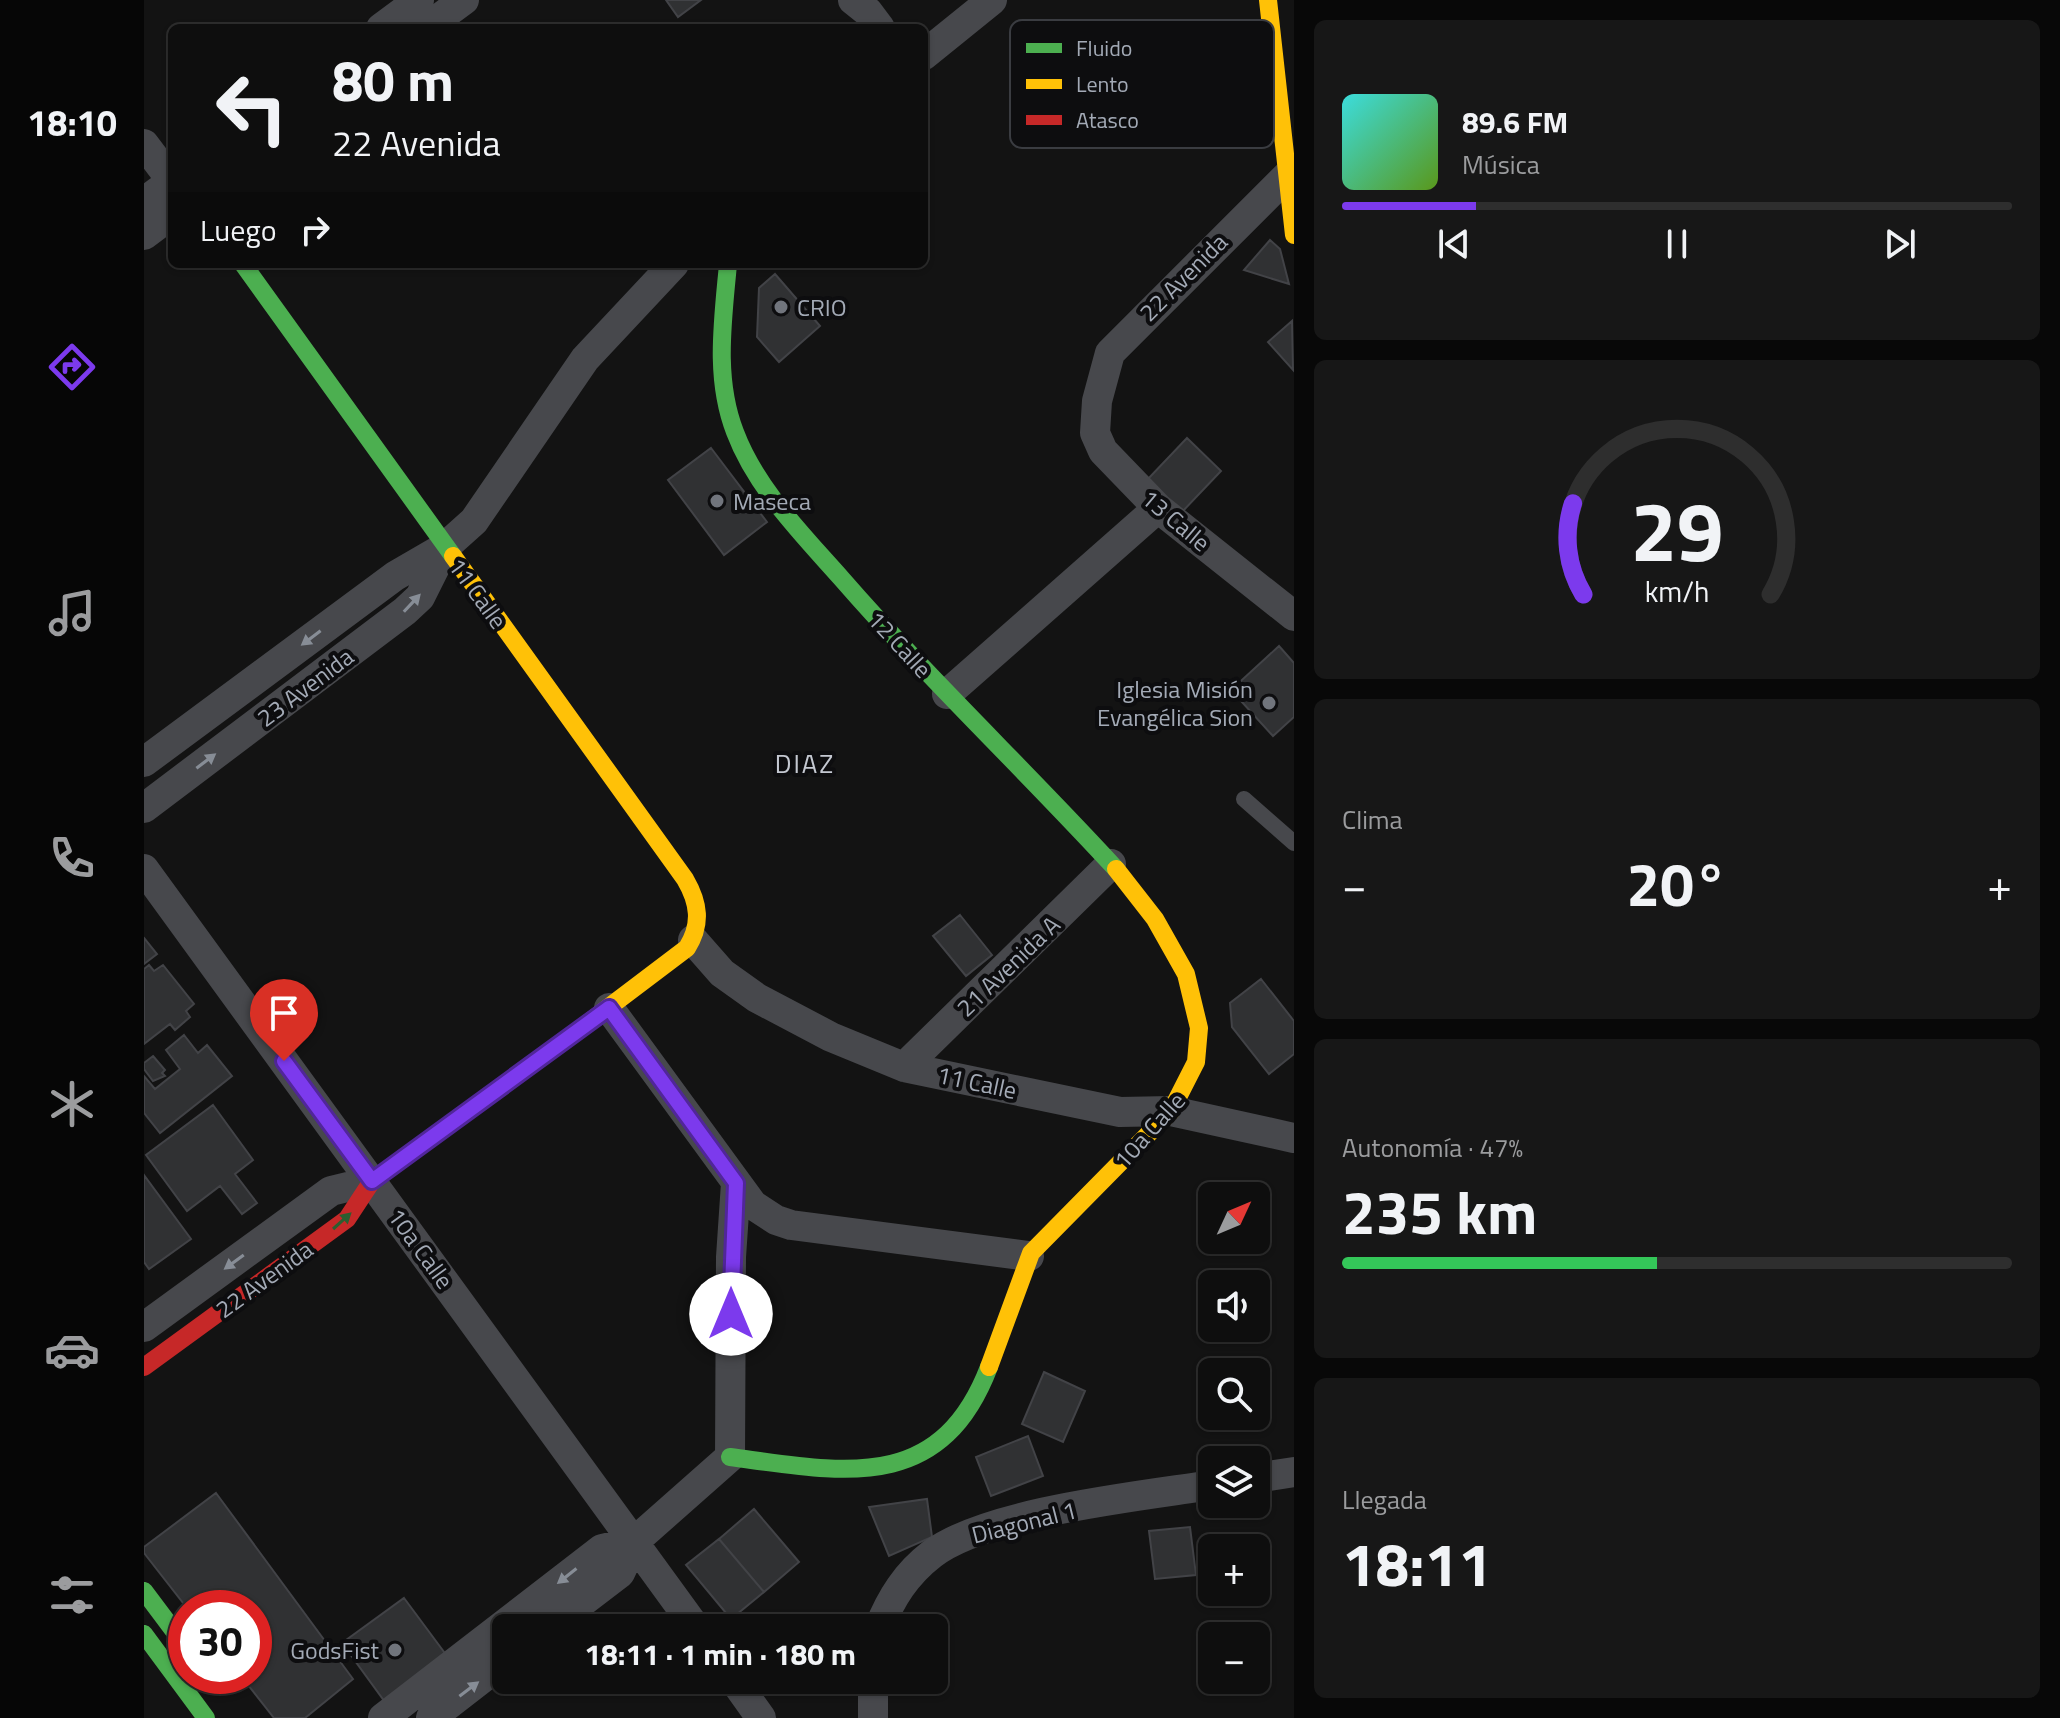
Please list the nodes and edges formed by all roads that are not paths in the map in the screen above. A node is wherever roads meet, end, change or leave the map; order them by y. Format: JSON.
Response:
{"nodes":[{"id":1,"x":464,"y":0,"type":"edge"},
{"id":2,"x":853,"y":0,"type":"edge"},
{"id":3,"x":992,"y":0,"type":"edge"},
{"id":4,"x":1268,"y":0,"type":"edge"},
{"id":5,"x":426,"y":12,"type":"edge"},
{"id":6,"x":1271,"y":20,"type":"edge"},
{"id":7,"x":392,"y":24,"type":"edge"},
{"id":8,"x":877,"y":24,"type":"edge"},
{"id":9,"x":1274,"y":47,"type":"edge"},
{"id":10,"x":928,"y":52,"type":"edge"},
{"id":11,"x":144,"y":144,"type":"edge"},
{"id":12,"x":1290,"y":171,"type":"edge"},
{"id":13,"x":168,"y":176,"type":"edge"},
{"id":14,"x":168,"y":184,"type":"edge"},
{"id":15,"x":144,"y":202,"type":"edge"},
{"id":16,"x":168,"y":217,"type":"edge"},
{"id":17,"x":144,"y":235,"type":"edge"},
{"id":18,"x":1294,"y":235,"type":"edge"},
{"id":19,"x":246,"y":268,"type":"edge"},
{"id":20,"x":670,"y":268,"type":"edge"},
{"id":21,"x":728,"y":268,"type":"edge"},
{"id":22,"x":1097,"y":401,"type":"joint"},
{"id":23,"x":1158,"y":508,"type":"junction"},
{"id":24,"x":445,"y":547,"type":"junction"},
{"id":25,"x":1294,"y":616,"type":"edge"},
{"id":26,"x":947,"y":694,"type":"junction"},
{"id":27,"x":144,"y":762,"type":"edge"},
{"id":28,"x":1244,"y":799,"type":"dead end"},
{"id":29,"x":144,"y":808,"type":"edge"},
{"id":30,"x":1294,"y":843,"type":"edge"},
{"id":31,"x":1111,"y":864,"type":"junction"},
{"id":32,"x":144,"y":869,"type":"edge"},
{"id":33,"x":695,"y":934,"type":"junction"},
{"id":34,"x":1186,"y":975,"type":"joint"},
{"id":35,"x":609,"y":1008,"type":"junction"},
{"id":36,"x":904,"y":1067,"type":"junction"},
{"id":37,"x":1171,"y":1111,"type":"junction"},
{"id":38,"x":1294,"y":1138,"type":"edge"},
{"id":39,"x":372,"y":1181,"type":"junction"},
{"id":40,"x":736,"y":1183,"type":"junction"},
{"id":41,"x":1029,"y":1256,"type":"junction"},
{"id":42,"x":144,"y":1327,"type":"edge"},
{"id":43,"x":144,"y":1367,"type":"edge"},
{"id":44,"x":730,"y":1457,"type":"junction"},
{"id":45,"x":1294,"y":1472,"type":"edge"},
{"id":46,"x":1270,"y":1476,"type":"edge"},
{"id":47,"x":1198,"y":1487,"type":"edge"},
{"id":48,"x":635,"y":1541,"type":"junction"},
{"id":49,"x":144,"y":1591,"type":"edge"},
{"id":50,"x":566,"y":1614,"type":"edge"},
{"id":51,"x":686,"y":1614,"type":"edge"},
{"id":52,"x":885,"y":1614,"type":"edge"},
{"id":53,"x":168,"y":1623,"type":"edge"},
{"id":54,"x":144,"y":1634,"type":"edge"},
{"id":55,"x":492,"y":1671,"type":"edge"},
{"id":56,"x":744,"y":1694,"type":"edge"},
{"id":57,"x":873,"y":1694,"type":"edge"},
{"id":58,"x":206,"y":1718,"type":"edge"},
{"id":59,"x":383,"y":1718,"type":"edge"},
{"id":60,"x":431,"y":1718,"type":"edge"},
{"id":61,"x":761,"y":1718,"type":"edge"},
{"id":62,"x":873,"y":1718,"type":"edge"}],
"edges":[{"from":1,"to":5,"type":"street"},
{"from":2,"to":8,"type":"street"},
{"from":3,"to":10,"type":"street"},
{"from":4,"to":6,"type":"street"},
{"from":5,"to":7,"type":"street"},
{"from":9,"to":12,"type":"street"},
{"from":11,"to":13,"type":"street"},
{"from":12,"to":18,"type":"street"},
{"from":12,"to":22,"type":"street","name":"22 Avenida"},
{"from":14,"to":15,"type":"street"},
{"from":16,"to":17,"type":"street"},
{"from":19,"to":24,"type":"street","name":"11 Calle"},
{"from":20,"to":24,"type":"street","name":"23 Avenida"},
{"from":21,"to":26,"type":"street","name":"12 Calle"},
{"from":22,"to":23,"type":"street","name":"13 Calle"},
{"from":23,"to":25,"type":"street","name":"13 Calle"},
{"from":23,"to":26,"type":"street"},
{"from":24,"to":27,"type":"street","name":"23 Avenida","one_way":true},
{"from":29,"to":24,"type":"street","name":"23 Avenida","one_way":true},
{"from":24,"to":33,"type":"street","name":"11 Calle"},
{"from":26,"to":31,"type":"street","name":"12 Calle"},
{"from":28,"to":30,"type":"lane"},
{"from":31,"to":34,"type":"street","name":"12 Calle"},
{"from":31,"to":36,"type":"street","name":"21 Avenida A"},
{"from":32,"to":39,"type":"street","name":"10a Calle"},
{"from":33,"to":35,"type":"street","name":"22 Avenida"},
{"from":33,"to":36,"type":"street","name":"11 Calle"},
{"from":34,"to":37,"type":"street","name":"10a Calle"},
{"from":35,"to":39,"type":"street","name":"22 Avenida"},
{"from":35,"to":40,"type":"street"},
{"from":36,"to":37,"type":"street","name":"11 Calle"},
{"from":37,"to":38,"type":"street","name":"11 Calle"},
{"from":37,"to":41,"type":"street","name":"10a Calle"},
{"from":39,"to":42,"type":"street","name":"22 Avenida","one_way":true},
{"from":43,"to":39,"type":"street","name":"22 Avenida","one_way":true},
{"from":39,"to":48,"type":"street","name":"10a Calle"},
{"from":40,"to":41,"type":"street"},
{"from":40,"to":44,"type":"street"},
{"from":41,"to":44,"type":"street","name":"10a Calle"},
{"from":44,"to":48,"type":"street"},
{"from":45,"to":46,"type":"street"},
{"from":47,"to":52,"type":"street","name":"Diagonal 1"},
{"from":48,"to":50,"type":"street"},
{"from":48,"to":51,"type":"street","name":"10a Calle"},
{"from":48,"to":59,"type":"street","one_way":true},
{"from":49,"to":53,"type":"street"},
{"from":54,"to":58,"type":"street"},
{"from":60,"to":55,"type":"street","one_way":true},
{"from":56,"to":61,"type":"street"},
{"from":57,"to":62,"type":"street"}]}
